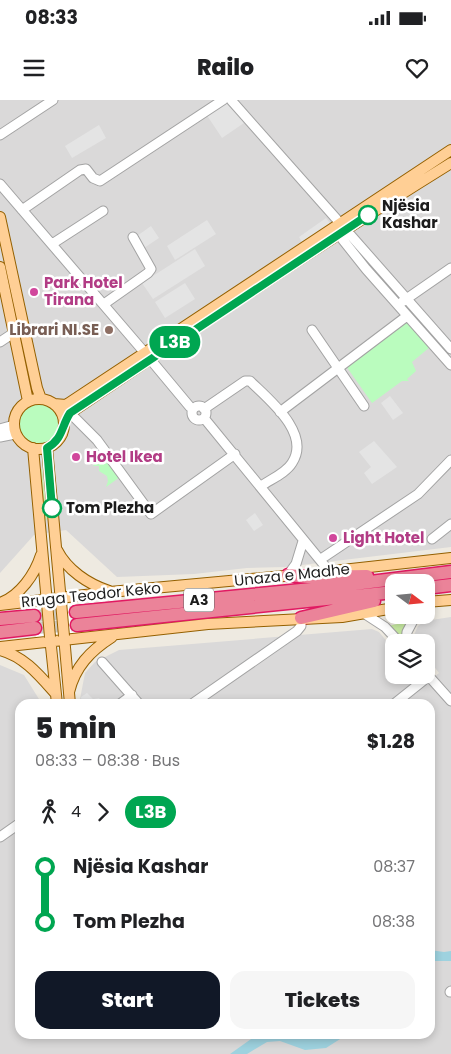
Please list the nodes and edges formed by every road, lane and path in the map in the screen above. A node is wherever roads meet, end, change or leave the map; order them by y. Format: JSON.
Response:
{"nodes":[{"id":1,"x":53,"y":100,"type":"edge"},
{"id":2,"x":223,"y":100,"type":"edge"},
{"id":3,"x":230,"y":100,"type":"edge"},
{"id":4,"x":0,"y":135,"type":"edge"},
{"id":5,"x":451,"y":150,"type":"edge"},
{"id":6,"x":451,"y":163,"type":"edge"},
{"id":7,"x":0,"y":184,"type":"edge"},
{"id":8,"x":22,"y":210,"type":"junction"},
{"id":9,"x":103,"y":211,"type":"dead end"},
{"id":10,"x":0,"y":217,"type":"edge"},
{"id":11,"x":339,"y":229,"type":"junction"},
{"id":12,"x":133,"y":237,"type":"dead end"},
{"id":13,"x":52,"y":244,"type":"junction"},
{"id":14,"x":451,"y":268,"type":"edge"},
{"id":15,"x":1,"y":273,"type":"edge"},
{"id":16,"x":401,"y":302,"type":"junction"},
{"id":17,"x":104,"y":304,"type":"junction"},
{"id":18,"x":407,"y":316,"type":"junction"},
{"id":19,"x":312,"y":330,"type":"dead end"},
{"id":20,"x":15,"y":332,"type":"junction"},
{"id":21,"x":0,"y":342,"type":"edge"},
{"id":22,"x":451,"y":349,"type":"edge"},
{"id":23,"x":148,"y":356,"type":"junction"},
{"id":24,"x":451,"y":365,"type":"edge"},
{"id":25,"x":338,"y":368,"type":"junction"},
{"id":26,"x":41,"y":399,"type":"junction"},
{"id":27,"x":28,"y":401,"type":"junction"},
{"id":28,"x":54,"y":404,"type":"junction"},
{"id":29,"x":364,"y":406,"type":"dead end"},
{"id":30,"x":190,"y":407,"type":"dead end"},
{"id":31,"x":280,"y":412,"type":"junction"},
{"id":32,"x":70,"y":413,"type":"junction"},
{"id":33,"x":64,"y":422,"type":"junction"},
{"id":34,"x":14,"y":429,"type":"junction"},
{"id":35,"x":0,"y":430,"type":"edge"},
{"id":36,"x":0,"y":437,"type":"edge"},
{"id":37,"x":33,"y":448,"type":"junction"},
{"id":38,"x":47,"y":448,"type":"junction"},
{"id":39,"x":235,"y":454,"type":"junction"},
{"id":40,"x":451,"y":460,"type":"edge"},
{"id":41,"x":261,"y":486,"type":"junction"},
{"id":42,"x":451,"y":524,"type":"edge"},
{"id":43,"x":432,"y":539,"type":"dead end"},
{"id":44,"x":303,"y":541,"type":"junction"},
{"id":45,"x":56,"y":544,"type":"junction"},
{"id":46,"x":42,"y":552,"type":"junction"},
{"id":47,"x":451,"y":558,"type":"edge"},
{"id":48,"x":321,"y":559,"type":"junction"},
{"id":49,"x":329,"y":571,"type":"junction"},
{"id":50,"x":288,"y":576,"type":"junction"},
{"id":51,"x":449,"y":579,"type":"edge"},
{"id":52,"x":435,"y":580,"type":"edge"},
{"id":53,"x":385,"y":584,"type":"edge"},
{"id":54,"x":435,"y":584,"type":"edge"},
{"id":55,"x":110,"y":592,"type":"junction"},
{"id":56,"x":435,"y":592,"type":"edge"},
{"id":57,"x":385,"y":593,"type":"edge"},
{"id":58,"x":61,"y":600,"type":"junction"},
{"id":59,"x":385,"y":600,"type":"edge"},
{"id":60,"x":451,"y":600,"type":"edge"},
{"id":61,"x":47,"y":601,"type":"junction"},
{"id":62,"x":435,"y":602,"type":"edge"},
{"id":63,"x":0,"y":604,"type":"edge"},
{"id":64,"x":385,"y":610,"type":"edge"},
{"id":65,"x":365,"y":614,"type":"junction"},
{"id":66,"x":301,"y":618,"type":"junction"},
{"id":67,"x":0,"y":619,"type":"edge"},
{"id":68,"x":0,"y":632,"type":"edge"},
{"id":69,"x":392,"y":634,"type":"edge"},
{"id":70,"x":114,"y":636,"type":"junction"},
{"id":71,"x":64,"y":638,"type":"junction"},
{"id":72,"x":51,"y":640,"type":"junction"},
{"id":73,"x":0,"y":649,"type":"edge"},
{"id":74,"x":102,"y":662,"type":"dead end"},
{"id":75,"x":435,"y":683,"type":"edge"},
{"id":76,"x":416,"y":684,"type":"edge"},
{"id":77,"x":69,"y":692,"type":"junction"},
{"id":78,"x":132,"y":695,"type":"junction"},
{"id":79,"x":56,"y":699,"type":"edge"},
{"id":80,"x":70,"y":699,"type":"edge"},
{"id":81,"x":127,"y":699,"type":"edge"},
{"id":82,"x":135,"y":699,"type":"edge"},
{"id":83,"x":199,"y":699,"type":"edge"},
{"id":84,"x":400,"y":699,"type":"edge"},
{"id":85,"x":451,"y":701,"type":"edge"},
{"id":86,"x":15,"y":826,"type":"edge"},
{"id":87,"x":0,"y":837,"type":"edge"}],
"edges":[{"from":1,"to":4,"type":"street"},
{"from":2,"to":8,"type":"street"},
{"from":3,"to":11,"type":"street"},
{"from":5,"to":11,"type":"main road"},
{"from":6,"to":11,"type":"main road"},
{"from":7,"to":8,"type":"street"},
{"from":8,"to":13,"type":"street"},
{"from":9,"to":13,"type":"street"},
{"from":10,"to":26,"type":"main road"},
{"from":11,"to":16,"type":"street"},
{"from":11,"to":23,"type":"main road"},
{"from":12,"to":17,"type":"street"},
{"from":13,"to":17,"type":"street"},
{"from":14,"to":16,"type":"street"},
{"from":15,"to":20,"type":"main road"},
{"from":16,"to":18,"type":"street"},
{"from":16,"to":22,"type":"street"},
{"from":17,"to":23,"type":"street"},
{"from":18,"to":24,"type":"street"},
{"from":18,"to":25,"type":"street"},
{"from":19,"to":25,"type":"street"},
{"from":20,"to":21,"type":"street"},
{"from":20,"to":27,"type":"main road"},
{"from":23,"to":28,"type":"main road"},
{"from":23,"to":30,"type":"street"},
{"from":23,"to":32,"type":"main road"},
{"from":25,"to":29,"type":"street"},
{"from":25,"to":31,"type":"street"},
{"from":26,"to":27,"type":"main road"},
{"from":26,"to":28,"type":"main road"},
{"from":27,"to":34,"type":"main road"},
{"from":28,"to":33,"type":"main road"},
{"from":31,"to":39,"type":"street"},
{"from":31,"to":41,"type":"street"},
{"from":32,"to":33,"type":"main road"},
{"from":32,"to":39,"type":"street"},
{"from":33,"to":38,"type":"main road"},
{"from":34,"to":35,"type":"street"},
{"from":34,"to":36,"type":"street"},
{"from":34,"to":37,"type":"main road"},
{"from":37,"to":38,"type":"main road"},
{"from":37,"to":46,"type":"main road"},
{"from":38,"to":45,"type":"main road"},
{"from":39,"to":41,"type":"street"},
{"from":40,"to":48,"type":"street"},
{"from":41,"to":44,"type":"street"},
{"from":42,"to":43,"type":"street"},
{"from":44,"to":48,"type":"street"},
{"from":44,"to":50,"type":"street"},
{"from":45,"to":55,"type":"main road"},
{"from":45,"to":58,"type":"main road"},
{"from":46,"to":61,"type":"main road"},
{"from":46,"to":63,"type":"main road"},
{"from":47,"to":49,"type":"main road","name":"Rruga Teodor Keko"},
{"from":48,"to":49,"type":"street"},
{"from":49,"to":50,"type":"main road","name":"Rruga Teodor Keko"},
{"from":50,"to":51,"type":"highway"},
{"from":50,"to":55,"type":"main road","name":"Rruga Teodor Keko"},
{"from":51,"to":52,"type":"highway","name":"Unaza e Madhe","number":"A3"},
{"from":51,"to":54,"type":"highway"},
{"from":51,"to":56,"type":"highway"},
{"from":53,"to":57,"type":"highway","name":"Unaza e Madhe","number":"A3"},
{"from":55,"to":58,"type":"main road","name":"Rruga Teodor Keko"},
{"from":58,"to":61,"type":"main road","name":"Rruga Teodor Keko"},
{"from":58,"to":71,"type":"main road","bridge":true},
{"from":59,"to":66,"type":"highway"},
{"from":60,"to":62,"type":"main road"},
{"from":61,"to":63,"type":"main road","name":"Rruga Teodor Keko"},
{"from":61,"to":72,"type":"main road","bridge":true},
{"from":64,"to":65,"type":"main road"},
{"from":65,"to":66,"type":"main road"},
{"from":65,"to":69,"type":"street"},
{"from":66,"to":70,"type":"main road"},
{"from":66,"to":83,"type":"street"},
{"from":67,"to":68,"type":"highway"},
{"from":70,"to":71,"type":"main road"},
{"from":70,"to":77,"type":"main road"},
{"from":71,"to":72,"type":"main road"},
{"from":71,"to":77,"type":"main road"},
{"from":72,"to":73,"type":"main road"},
{"from":72,"to":79,"type":"main road"},
{"from":73,"to":79,"type":"main road"},
{"from":74,"to":78,"type":"street"},
{"from":75,"to":85,"type":"street"},
{"from":76,"to":84,"type":"street"},
{"from":77,"to":80,"type":"main road"},
{"from":78,"to":81,"type":"street"},
{"from":78,"to":82,"type":"street"},
{"from":86,"to":87,"type":"street"}]}
